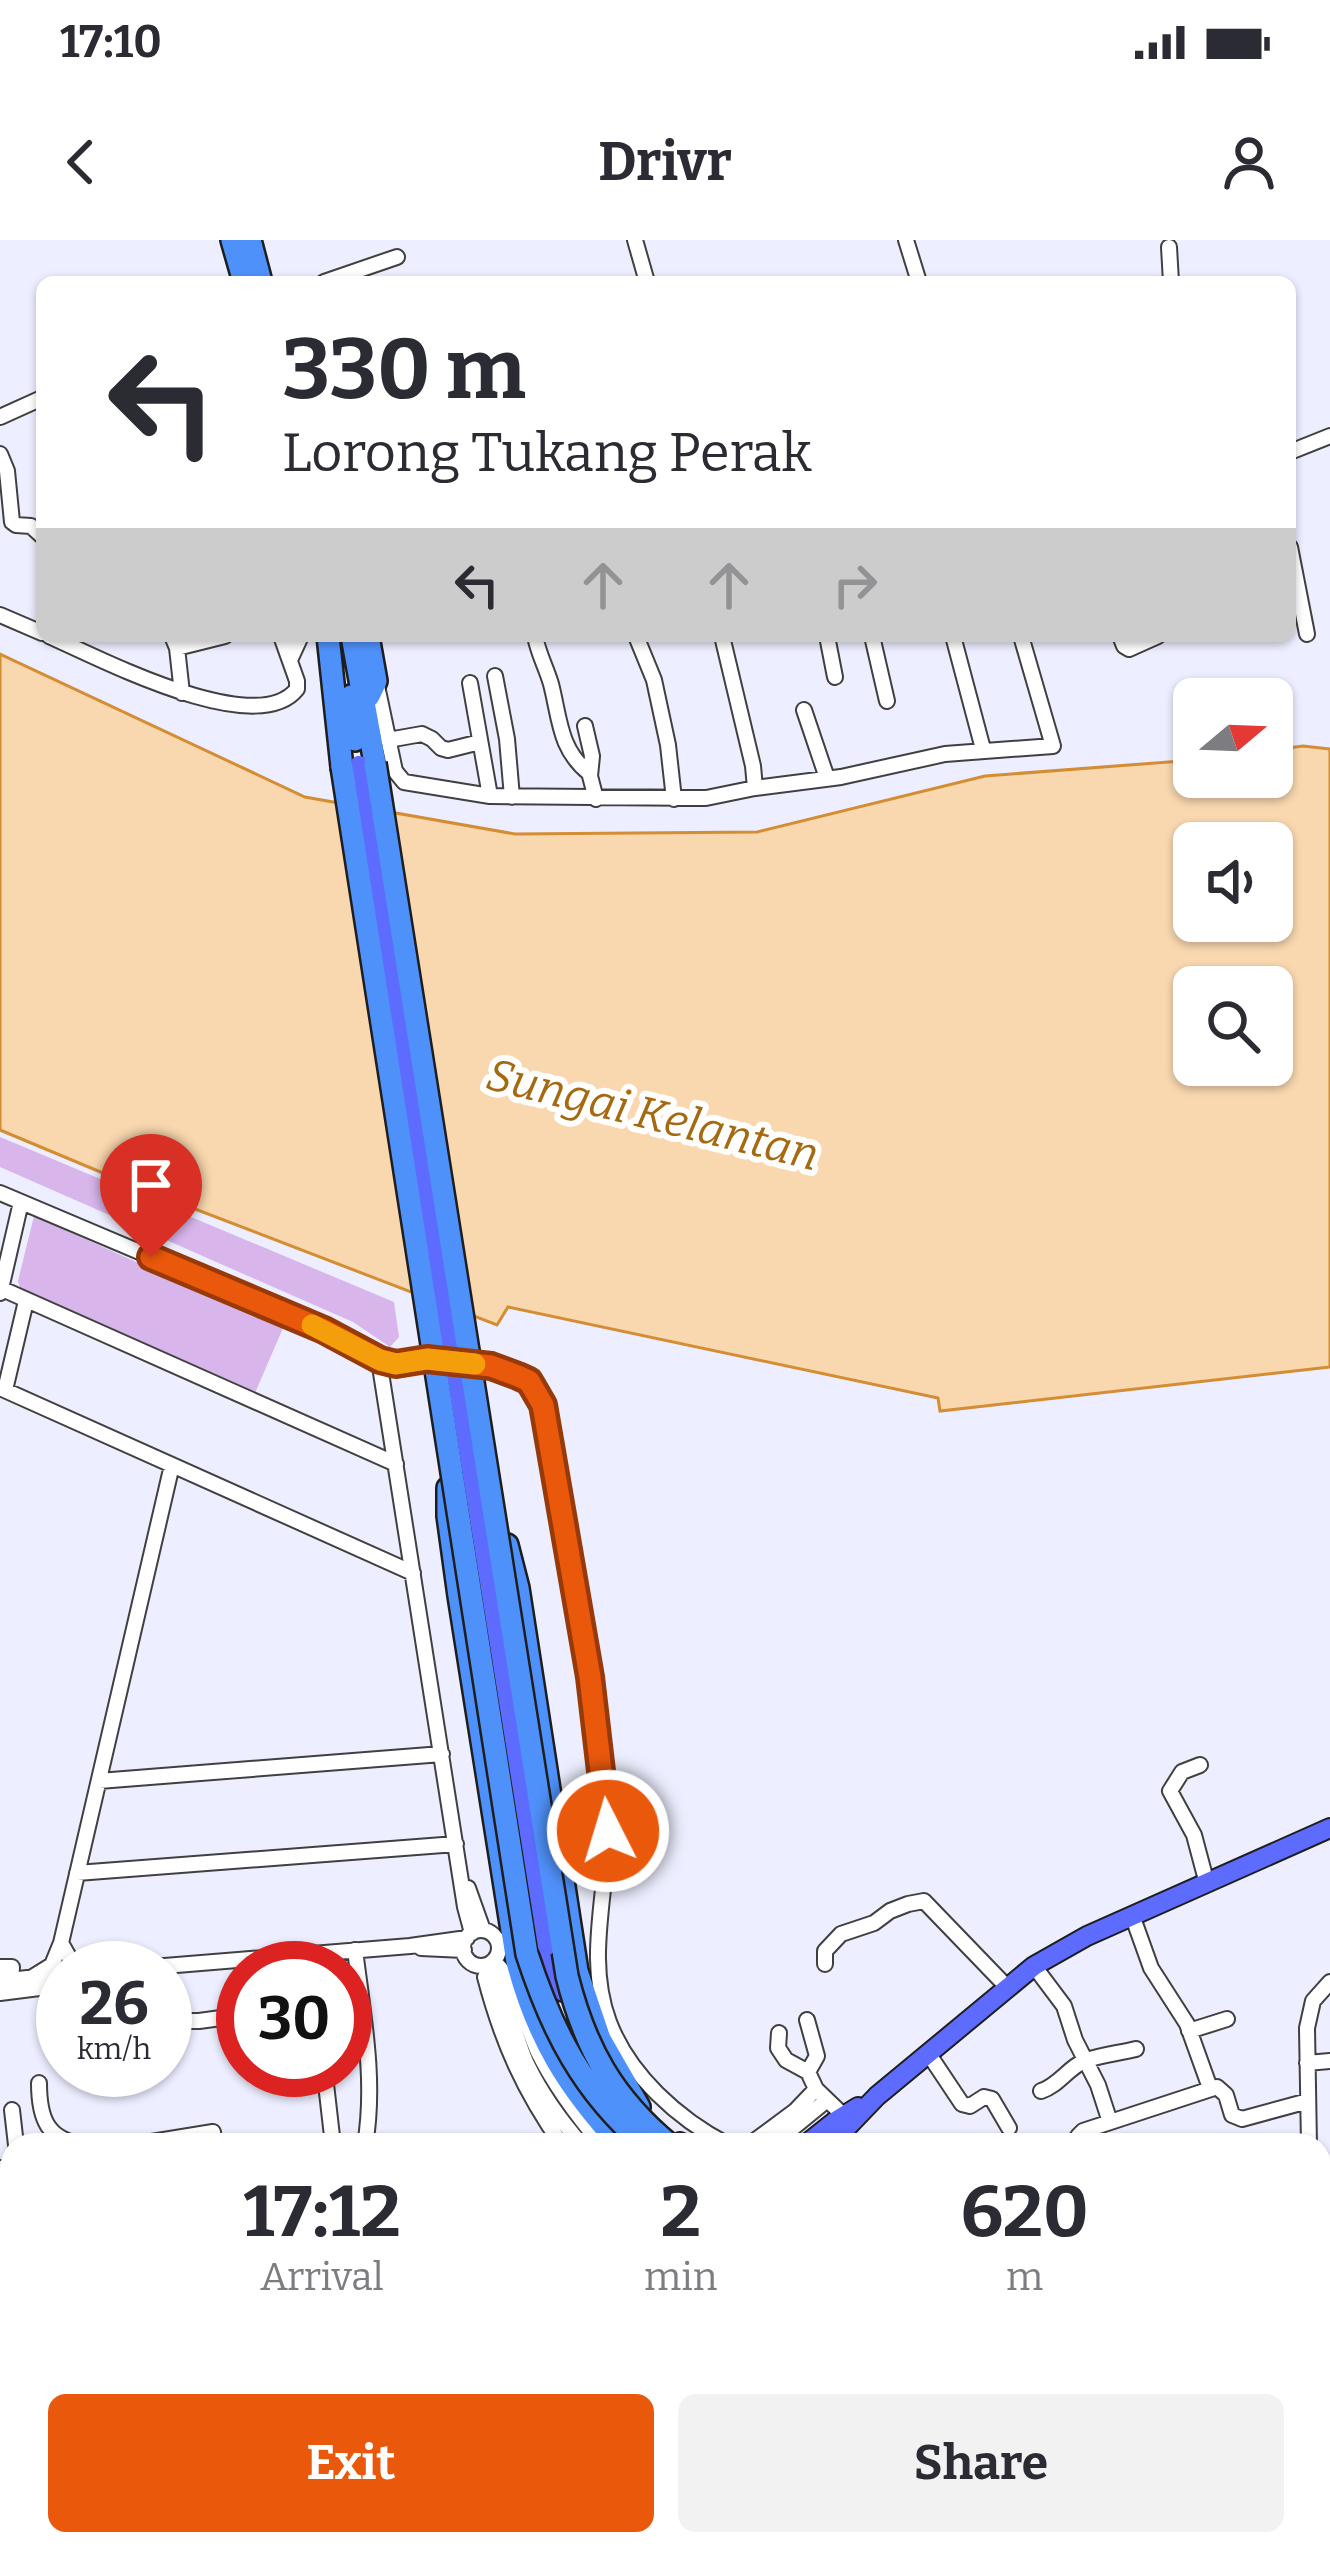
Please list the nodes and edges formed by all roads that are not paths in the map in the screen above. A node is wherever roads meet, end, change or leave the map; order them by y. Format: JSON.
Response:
{"nodes":[{"id":1,"x":222,"y":240,"type":"edge"},
{"id":2,"x":232,"y":240,"type":"edge"},
{"id":3,"x":250,"y":240,"type":"edge"},
{"id":4,"x":634,"y":240,"type":"edge"},
{"id":5,"x":906,"y":240,"type":"edge"},
{"id":6,"x":1169,"y":247,"type":"dead end"},
{"id":7,"x":397,"y":257,"type":"dead end"},
{"id":8,"x":231,"y":276,"type":"edge"},
{"id":9,"x":242,"y":276,"type":"edge"},
{"id":10,"x":259,"y":276,"type":"edge"},
{"id":11,"x":342,"y":276,"type":"edge"},
{"id":12,"x":645,"y":276,"type":"edge"},
{"id":13,"x":917,"y":276,"type":"edge"},
{"id":14,"x":1171,"y":276,"type":"edge"},
{"id":15,"x":36,"y":401,"type":"edge"},
{"id":16,"x":0,"y":417,"type":"edge"},
{"id":17,"x":1330,"y":436,"type":"edge"},
{"id":18,"x":1296,"y":450,"type":"edge"},
{"id":19,"x":0,"y":454,"type":"edge"},
{"id":20,"x":36,"y":531,"type":"edge"},
{"id":21,"x":1296,"y":578,"type":"edge"},
{"id":22,"x":0,"y":615,"type":"edge"},
{"id":23,"x":36,"y":631,"type":"edge"},
{"id":24,"x":1307,"y":634,"type":"dead end"},
{"id":25,"x":62,"y":642,"type":"edge"},
{"id":26,"x":175,"y":642,"type":"edge"},
{"id":27,"x":283,"y":642,"type":"edge"},
{"id":28,"x":299,"y":642,"type":"edge"},
{"id":29,"x":340,"y":642,"type":"edge"},
{"id":30,"x":340,"y":642,"type":"edge"},
{"id":31,"x":342,"y":642,"type":"edge"},
{"id":32,"x":368,"y":642,"type":"edge"},
{"id":33,"x":537,"y":642,"type":"edge"},
{"id":34,"x":638,"y":642,"type":"edge"},
{"id":35,"x":723,"y":642,"type":"edge"},
{"id":36,"x":828,"y":642,"type":"edge"},
{"id":37,"x":873,"y":642,"type":"edge"},
{"id":38,"x":955,"y":642,"type":"edge"},
{"id":39,"x":1024,"y":642,"type":"edge"},
{"id":40,"x":290,"y":660,"type":"junction"},
{"id":41,"x":495,"y":676,"type":"dead end"},
{"id":42,"x":836,"y":677,"type":"dead end"},
{"id":43,"x":470,"y":683,"type":"dead end"},
{"id":44,"x":370,"y":691,"type":"junction"},
{"id":45,"x":182,"y":693,"type":"junction"},
{"id":46,"x":887,"y":701,"type":"dead end"},
{"id":47,"x":804,"y":710,"type":"dead end"},
{"id":48,"x":585,"y":726,"type":"dead end"},
{"id":49,"x":355,"y":740,"type":"joint"},
{"id":50,"x":388,"y":740,"type":"junction"},
{"id":51,"x":480,"y":742,"type":"junction"},
{"id":52,"x":983,"y":749,"type":"junction"},
{"id":53,"x":359,"y":765,"type":"junction"},
{"id":54,"x":590,"y":773,"type":"junction"},
{"id":55,"x":827,"y":778,"type":"junction"},
{"id":56,"x":755,"y":788,"type":"junction"},
{"id":57,"x":490,"y":796,"type":"junction"},
{"id":58,"x":512,"y":796,"type":"junction"},
{"id":59,"x":596,"y":799,"type":"junction"},
{"id":60,"x":674,"y":799,"type":"junction"},
{"id":61,"x":11,"y":1198,"type":"edge"},
{"id":62,"x":0,"y":1254,"type":"edge"},
{"id":63,"x":7,"y":1294,"type":"edge"},
{"id":64,"x":380,"y":1360,"type":"junction"},
{"id":65,"x":2,"y":1389,"type":"edge"},
{"id":66,"x":484,"y":1451,"type":"junction"},
{"id":67,"x":449,"y":1458,"type":"junction"},
{"id":68,"x":396,"y":1464,"type":"junction"},
{"id":69,"x":172,"y":1465,"type":"junction"},
{"id":70,"x":413,"y":1573,"type":"junction"},
{"id":71,"x":442,"y":1754,"type":"junction"},
{"id":72,"x":1200,"y":1765,"type":"dead end"},
{"id":73,"x":98,"y":1781,"type":"junction"},
{"id":74,"x":1330,"y":1828,"type":"edge"},
{"id":75,"x":456,"y":1844,"type":"junction"},
{"id":76,"x":77,"y":1874,"type":"junction"},
{"id":77,"x":1206,"y":1880,"type":"junction"},
{"id":78,"x":1132,"y":1915,"type":"junction"},
{"id":79,"x":471,"y":1938,"type":"junction"},
{"id":80,"x":61,"y":1941,"type":"edge"},
{"id":81,"x":547,"y":1946,"type":"junction"},
{"id":82,"x":372,"y":1949,"type":"edge"},
{"id":83,"x":825,"y":1964,"type":"dead end"},
{"id":84,"x":1034,"y":1966,"type":"junction"},
{"id":85,"x":0,"y":1967,"type":"edge"},
{"id":86,"x":488,"y":1968,"type":"junction"},
{"id":87,"x":36,"y":1975,"type":"edge"},
{"id":88,"x":36,"y":1977,"type":"edge"},
{"id":89,"x":32,"y":1978,"type":"junction"},
{"id":90,"x":5,"y":1981,"type":"edge"},
{"id":91,"x":1330,"y":1982,"type":"edge"},
{"id":92,"x":1006,"y":1986,"type":"junction"},
{"id":93,"x":36,"y":1988,"type":"edge"},
{"id":94,"x":0,"y":1993,"type":"edge"},
{"id":95,"x":1227,"y":2019,"type":"dead end"},
{"id":96,"x":807,"y":2020,"type":"dead end"},
{"id":97,"x":1189,"y":2031,"type":"junction"},
{"id":98,"x":779,"y":2032,"type":"dead end"},
{"id":99,"x":1136,"y":2049,"type":"dead end"},
{"id":100,"x":928,"y":2053,"type":"junction"},
{"id":101,"x":1085,"y":2061,"type":"junction"},
{"id":102,"x":1330,"y":2061,"type":"edge"},
{"id":103,"x":1307,"y":2063,"type":"junction"},
{"id":104,"x":808,"y":2072,"type":"junction"},
{"id":105,"x":1210,"y":2088,"type":"junction"},
{"id":106,"x":1042,"y":2091,"type":"dead end"},
{"id":107,"x":822,"y":2094,"type":"junction"},
{"id":108,"x":39,"y":2097,"type":"edge"},
{"id":109,"x":327,"y":2097,"type":"edge"},
{"id":110,"x":370,"y":2097,"type":"edge"},
{"id":111,"x":1308,"y":2101,"type":"junction"},
{"id":112,"x":639,"y":2108,"type":"junction"},
{"id":113,"x":11,"y":2110,"type":"dead end"},
{"id":114,"x":1110,"y":2122,"type":"junction"},
{"id":115,"x":1009,"y":2128,"type":"dead end"},
{"id":116,"x":14,"y":2133,"type":"edge"},
{"id":117,"x":55,"y":2133,"type":"edge"},
{"id":118,"x":332,"y":2133,"type":"edge"},
{"id":119,"x":367,"y":2133,"type":"edge"},
{"id":120,"x":554,"y":2133,"type":"edge"},
{"id":121,"x":573,"y":2133,"type":"edge"},
{"id":122,"x":600,"y":2133,"type":"edge"},
{"id":123,"x":601,"y":2133,"type":"edge"},
{"id":124,"x":616,"y":2133,"type":"edge"},
{"id":125,"x":631,"y":2133,"type":"edge"},
{"id":126,"x":666,"y":2133,"type":"edge"},
{"id":127,"x":667,"y":2133,"type":"edge"},
{"id":128,"x":710,"y":2133,"type":"edge"},
{"id":129,"x":765,"y":2133,"type":"edge"},
{"id":130,"x":784,"y":2133,"type":"edge"},
{"id":131,"x":840,"y":2133,"type":"edge"},
{"id":132,"x":843,"y":2133,"type":"edge"},
{"id":133,"x":1080,"y":2133,"type":"edge"},
{"id":134,"x":1309,"y":2133,"type":"edge"}],
"edges":[{"from":1,"to":8,"type":"highway"},
{"from":2,"to":9,"type":"highway"},
{"from":3,"to":10,"type":"highway"},
{"from":4,"to":12,"type":"street"},
{"from":5,"to":13,"type":"street"},
{"from":6,"to":14,"type":"street"},
{"from":7,"to":11,"type":"street"},
{"from":15,"to":16,"type":"street"},
{"from":17,"to":18,"type":"street"},
{"from":19,"to":20,"type":"street"},
{"from":21,"to":24,"type":"street"},
{"from":22,"to":23,"type":"street"},
{"from":25,"to":45,"type":"street"},
{"from":26,"to":45,"type":"street"},
{"from":27,"to":40,"type":"street"},
{"from":28,"to":40,"type":"street"},
{"from":29,"to":49,"type":"highway"},
{"from":30,"to":53,"type":"highway"},
{"from":31,"to":44,"type":"highway"},
{"from":32,"to":44,"type":"highway"},
{"from":33,"to":54,"type":"street"},
{"from":34,"to":60,"type":"street"},
{"from":35,"to":56,"type":"street"},
{"from":36,"to":42,"type":"street"},
{"from":37,"to":46,"type":"street"},
{"from":38,"to":52,"type":"street"},
{"from":39,"to":52,"type":"street"},
{"from":40,"to":45,"type":"street"},
{"from":41,"to":58,"type":"street"},
{"from":43,"to":51,"type":"street"},
{"from":44,"to":50,"type":"street"},
{"from":44,"to":53,"type":"highway"},
{"from":47,"to":55,"type":"street"},
{"from":48,"to":54,"type":"street"},
{"from":49,"to":53,"type":"main road"},
{"from":50,"to":51,"type":"street"},
{"from":50,"to":57,"type":"street"},
{"from":51,"to":57,"type":"street"},
{"from":52,"to":55,"type":"street"},
{"from":53,"to":66,"type":"highway","bridge":true},
{"from":53,"to":67,"type":"highway","bridge":true},
{"from":53,"to":81,"type":"main road","bridge":true},
{"from":54,"to":59,"type":"street"},
{"from":55,"to":56,"type":"street"},
{"from":56,"to":60,"type":"street"},
{"from":57,"to":58,"type":"street"},
{"from":58,"to":59,"type":"street"},
{"from":59,"to":60,"type":"street"},
{"from":61,"to":62,"type":"street"},
{"from":61,"to":63,"type":"street"},
{"from":61,"to":64,"type":"street"},
{"from":63,"to":65,"type":"street"},
{"from":63,"to":68,"type":"street"},
{"from":64,"to":68,"type":"street"},
{"from":64,"to":128,"type":"street"},
{"from":65,"to":69,"type":"street"},
{"from":66,"to":112,"type":"highway","bridge":true},
{"from":66,"to":126,"type":"highway","bridge":true},
{"from":67,"to":123,"type":"highway","bridge":true},
{"from":67,"to":125,"type":"highway","bridge":true},
{"from":68,"to":70,"type":"street"},
{"from":69,"to":70,"type":"street"},
{"from":69,"to":73,"type":"street"},
{"from":70,"to":71,"type":"street"},
{"from":71,"to":73,"type":"street"},
{"from":71,"to":75,"type":"street"},
{"from":72,"to":77,"type":"street"},
{"from":73,"to":76,"type":"street"},
{"from":74,"to":77,"type":"main road"},
{"from":75,"to":76,"type":"street"},
{"from":75,"to":79,"type":"street"},
{"from":76,"to":80,"type":"street"},
{"from":77,"to":78,"type":"main road"},
{"from":78,"to":84,"type":"main road"},
{"from":78,"to":97,"type":"street"},
{"from":79,"to":82,"type":"street"},
{"from":79,"to":86,"type":"street"},
{"from":79,"to":86,"type":"street"},
{"from":81,"to":112,"type":"main road"},
{"from":81,"to":124,"type":"main road"},
{"from":83,"to":92,"type":"street"},
{"from":84,"to":92,"type":"main road"},
{"from":84,"to":101,"type":"street"},
{"from":85,"to":90,"type":"street"},
{"from":86,"to":120,"type":"street"},
{"from":86,"to":121,"type":"street"},
{"from":86,"to":122,"type":"street"},
{"from":87,"to":89,"type":"street"},
{"from":88,"to":89,"type":"street"},
{"from":89,"to":90,"type":"street"},
{"from":91,"to":103,"type":"street"},
{"from":92,"to":100,"type":"main road"},
{"from":93,"to":94,"type":"street"},
{"from":95,"to":97,"type":"street"},
{"from":96,"to":104,"type":"street"},
{"from":97,"to":105,"type":"street"},
{"from":98,"to":104,"type":"street"},
{"from":99,"to":101,"type":"street"},
{"from":100,"to":115,"type":"street"},
{"from":100,"to":132,"type":"main road"},
{"from":101,"to":106,"type":"street"},
{"from":101,"to":114,"type":"street"},
{"from":102,"to":103,"type":"street"},
{"from":103,"to":111,"type":"street"},
{"from":104,"to":107,"type":"street"},
{"from":105,"to":111,"type":"street"},
{"from":105,"to":114,"type":"street"},
{"from":107,"to":129,"type":"street"},
{"from":107,"to":130,"type":"street"},
{"from":107,"to":131,"type":"street"},
{"from":108,"to":117,"type":"street"},
{"from":109,"to":118,"type":"street"},
{"from":110,"to":119,"type":"street"},
{"from":111,"to":134,"type":"street"},
{"from":112,"to":127,"type":"main road"},
{"from":113,"to":116,"type":"street"},
{"from":114,"to":133,"type":"street"}]}
